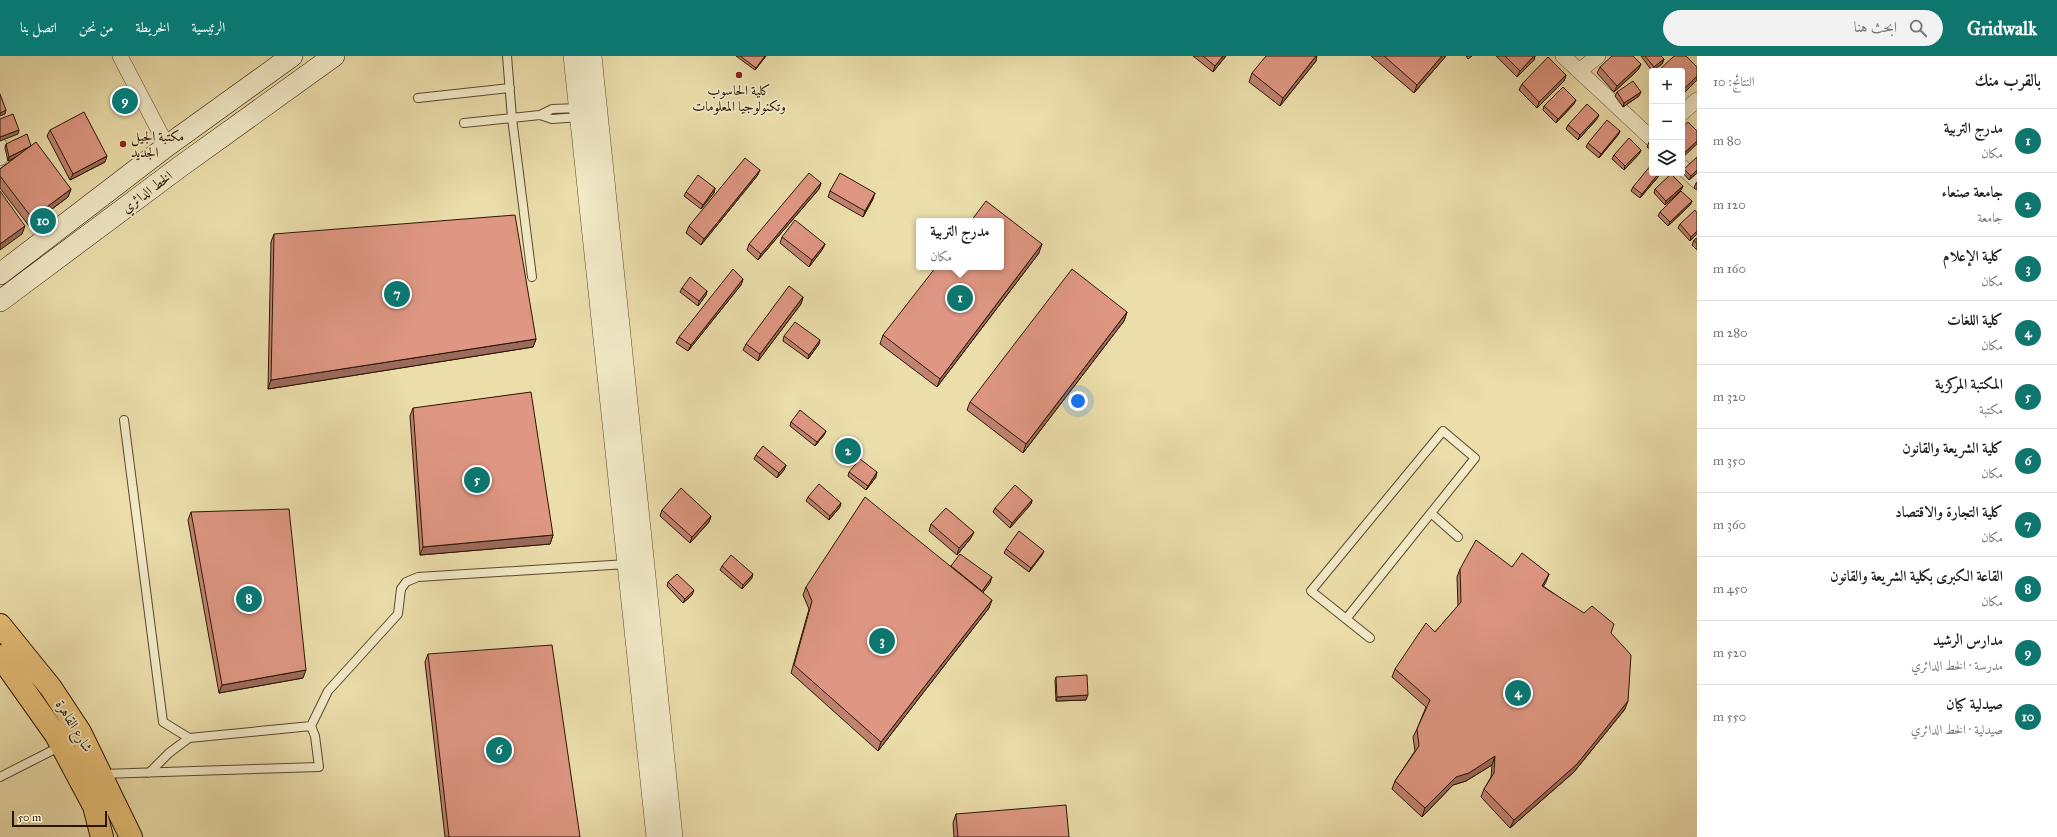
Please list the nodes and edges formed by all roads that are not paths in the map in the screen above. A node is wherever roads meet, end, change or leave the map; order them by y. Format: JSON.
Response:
{"nodes":[{"id":1,"x":120,"y":56,"type":"edge"},
{"id":2,"x":292,"y":56,"type":"edge"},
{"id":3,"x":334,"y":56,"type":"edge"},
{"id":4,"x":507,"y":56,"type":"edge"},
{"id":5,"x":573,"y":56,"type":"edge"},
{"id":6,"x":592,"y":56,"type":"edge"},
{"id":7,"x":1564,"y":56,"type":"edge"},
{"id":8,"x":1598,"y":56,"type":"edge"},
{"id":9,"x":1579,"y":71,"type":"junction"},
{"id":10,"x":510,"y":88,"type":"junction"},
{"id":11,"x":418,"y":98,"type":"dead end"},
{"id":12,"x":1697,"y":100,"type":"edge"},
{"id":13,"x":1685,"y":110,"type":"edge"},
{"id":14,"x":586,"y":112,"type":"junction"},
{"id":15,"x":512,"y":118,"type":"junction"},
{"id":16,"x":464,"y":123,"type":"dead end"},
{"id":17,"x":1649,"y":136,"type":"edge"},
{"id":18,"x":0,"y":146,"type":"edge"},
{"id":19,"x":167,"y":146,"type":"junction"},
{"id":20,"x":0,"y":158,"type":"edge"},
{"id":21,"x":181,"y":166,"type":"junction"},
{"id":22,"x":1685,"y":170,"type":"edge"},
{"id":23,"x":1697,"y":181,"type":"edge"},
{"id":24,"x":0,"y":274,"type":"edge"},
{"id":25,"x":532,"y":277,"type":"dead end"},
{"id":26,"x":0,"y":301,"type":"edge"},
{"id":27,"x":124,"y":420,"type":"dead end"},
{"id":28,"x":1431,"y":513,"type":"junction"},
{"id":29,"x":1458,"y":537,"type":"dead end"},
{"id":30,"x":627,"y":564,"type":"junction"},
{"id":31,"x":1346,"y":619,"type":"junction"},
{"id":32,"x":0,"y":625,"type":"edge"},
{"id":33,"x":1370,"y":638,"type":"dead end"},
{"id":34,"x":0,"y":656,"type":"edge"},
{"id":35,"x":311,"y":726,"type":"junction"},
{"id":36,"x":189,"y":738,"type":"junction"},
{"id":37,"x":62,"y":745,"type":"junction"},
{"id":38,"x":149,"y":773,"type":"junction"},
{"id":39,"x":102,"y":774,"type":"junction"},
{"id":40,"x":0,"y":777,"type":"edge"},
{"id":41,"x":102,"y":837,"type":"edge"},
{"id":42,"x":130,"y":837,"type":"edge"},
{"id":43,"x":656,"y":837,"type":"edge"},
{"id":44,"x":673,"y":837,"type":"edge"}],
"edges":[{"from":1,"to":19,"type":"street"},
{"from":2,"to":19,"type":"main road","name":"الخط الدائري"},
{"from":3,"to":21,"type":"main road","name":"الخط الدائري"},
{"from":4,"to":10,"type":"lane"},
{"from":5,"to":14,"type":"street"},
{"from":6,"to":14,"type":"street"},
{"from":7,"to":9,"type":"street"},
{"from":8,"to":9,"type":"street"},
{"from":9,"to":17,"type":"street"},
{"from":10,"to":11,"type":"lane"},
{"from":10,"to":15,"type":"lane"},
{"from":12,"to":13,"type":"street"},
{"from":14,"to":15,"type":"lane"},
{"from":14,"to":30,"type":"street"},
{"from":14,"to":44,"type":"street"},
{"from":15,"to":16,"type":"lane"},
{"from":15,"to":25,"type":"lane"},
{"from":18,"to":20,"type":"street"},
{"from":19,"to":21,"type":"main road"},
{"from":19,"to":24,"type":"main road","name":"الخط الدائري"},
{"from":21,"to":26,"type":"main road","name":"الخط الدائري"},
{"from":22,"to":23,"type":"street"},
{"from":27,"to":36,"type":"lane"},
{"from":28,"to":29,"type":"lane"},
{"from":28,"to":31,"type":"lane"},
{"from":28,"to":31,"type":"lane"},
{"from":30,"to":35,"type":"lane"},
{"from":30,"to":43,"type":"street"},
{"from":31,"to":33,"type":"lane"},
{"from":32,"to":39,"type":"main road","name":"شارع القاهرة"},
{"from":34,"to":37,"type":"main road","name":"شارع القاهرة"},
{"from":35,"to":36,"type":"lane"},
{"from":35,"to":38,"type":"lane"},
{"from":36,"to":38,"type":"lane"},
{"from":37,"to":40,"type":"lane"},
{"from":37,"to":41,"type":"main road","name":"شارع القاهرة"},
{"from":38,"to":39,"type":"lane"},
{"from":39,"to":42,"type":"main road","name":"شارع القاهرة"}]}
